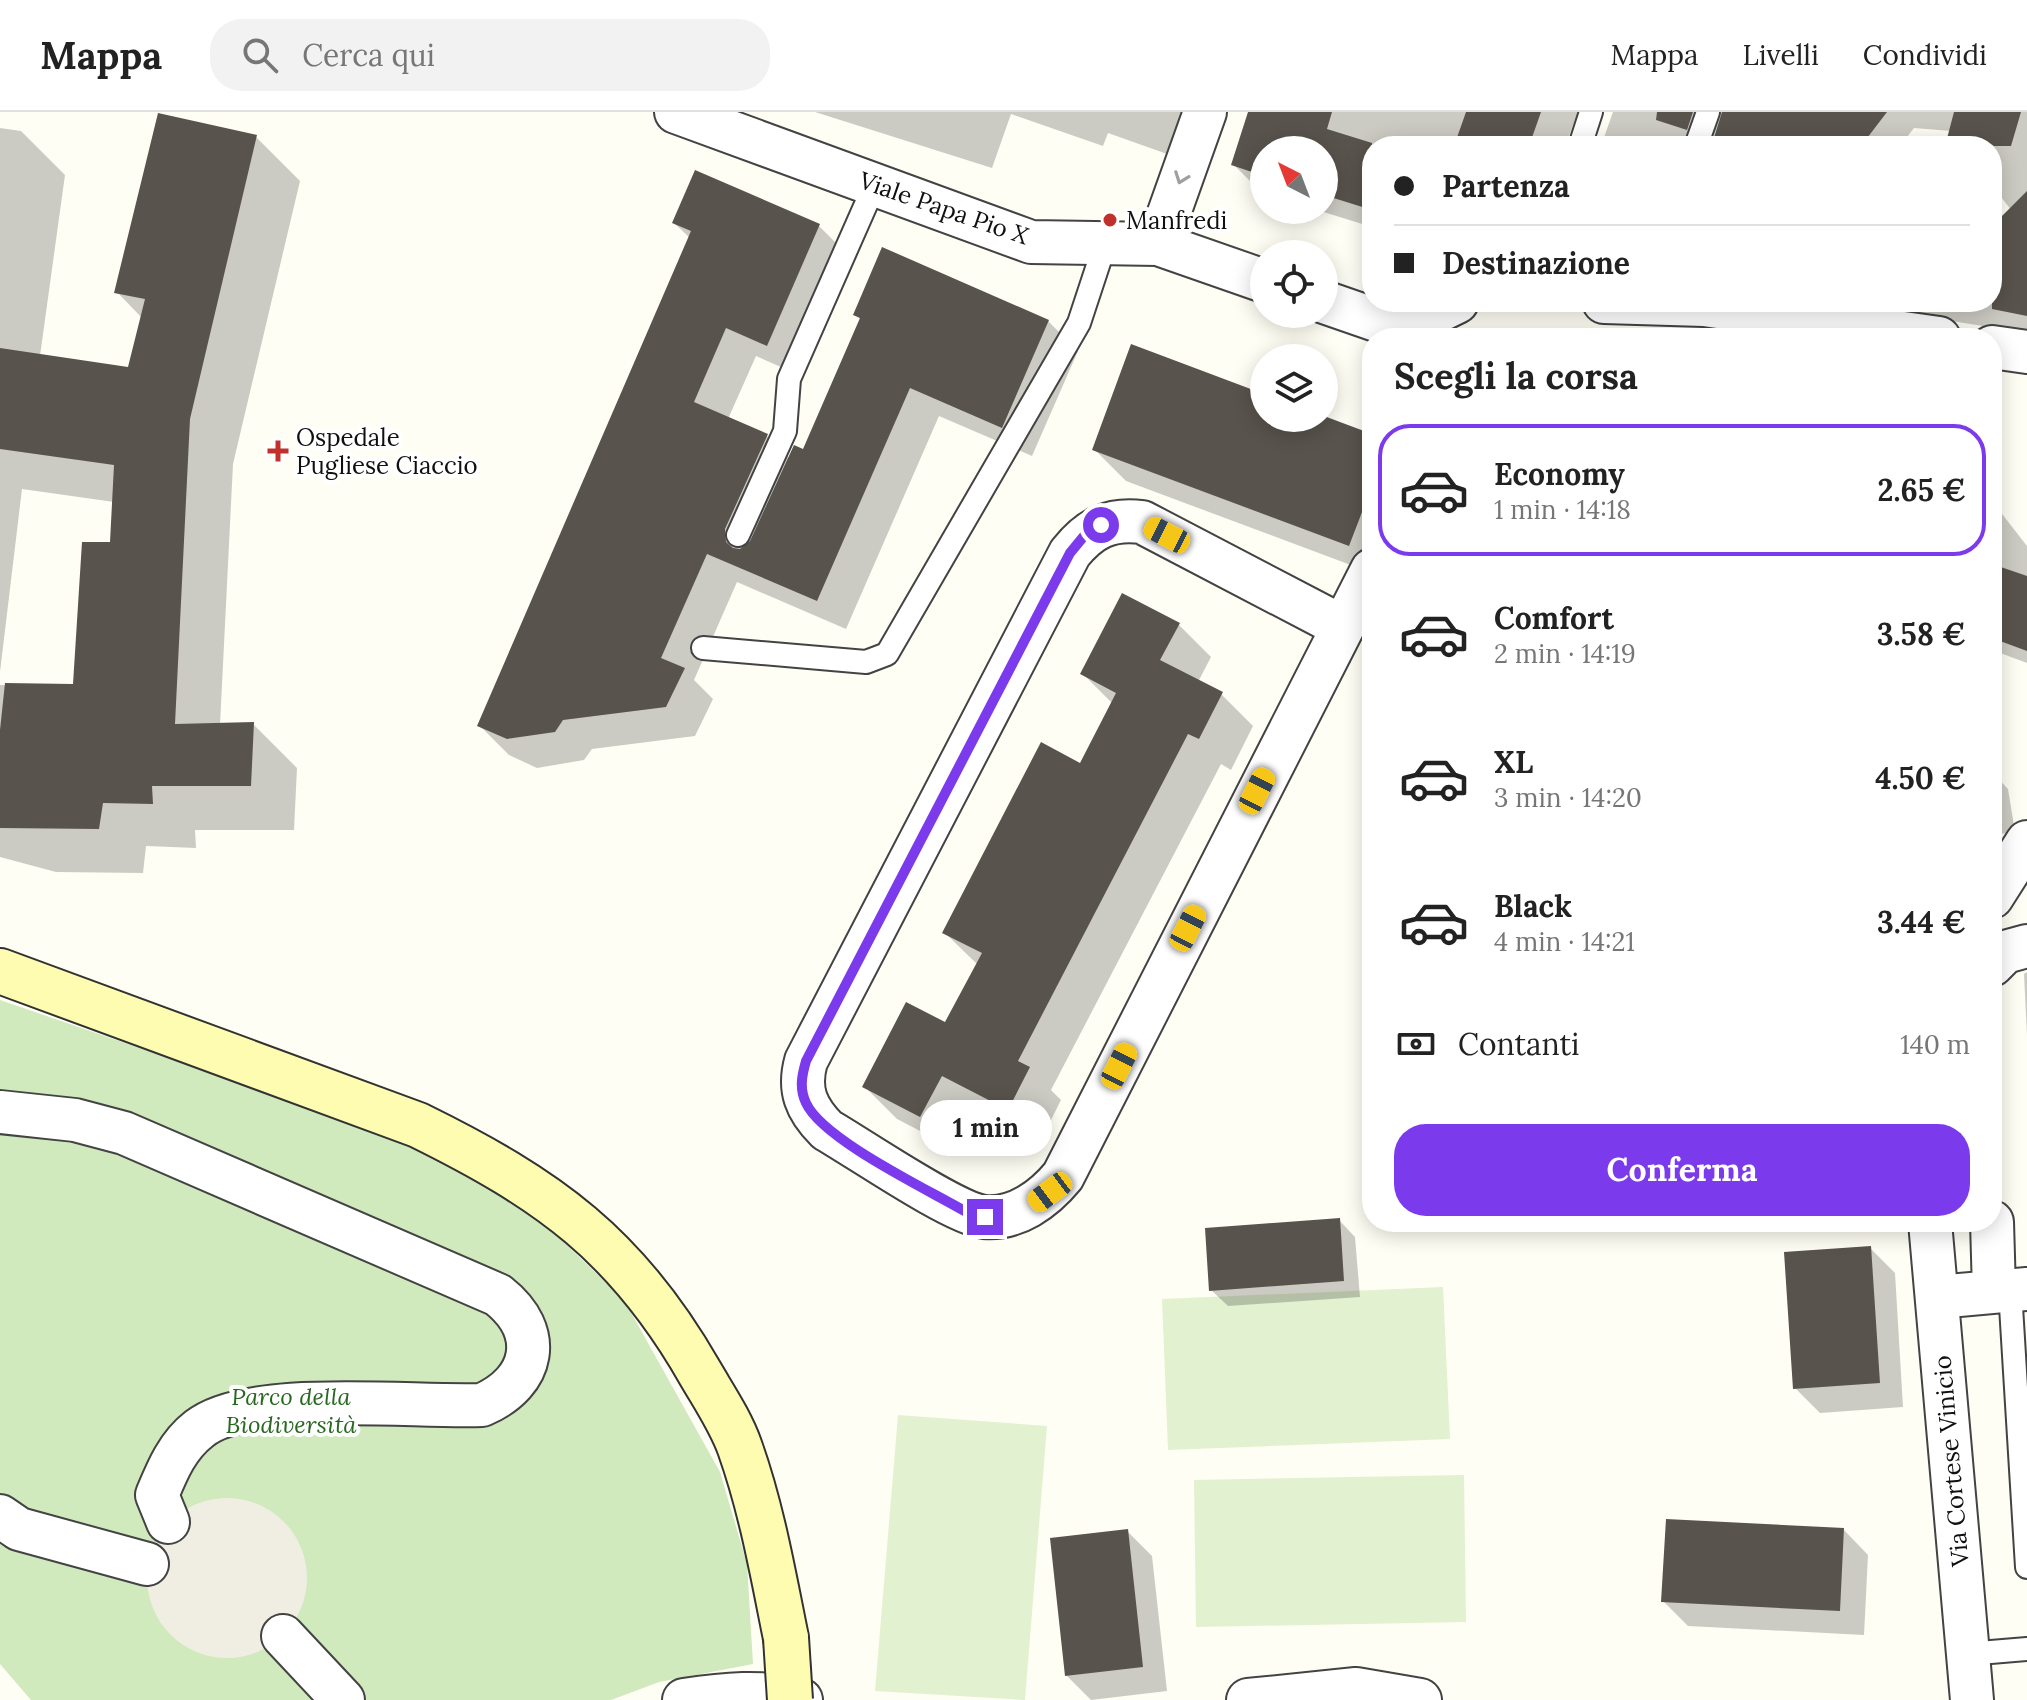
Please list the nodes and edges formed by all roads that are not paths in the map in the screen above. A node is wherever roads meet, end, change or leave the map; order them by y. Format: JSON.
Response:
{"nodes":[{"id":1,"x":676,"y":112,"type":"edge"},
{"id":2,"x":1205,"y":112,"type":"edge"},
{"id":3,"x":1591,"y":112,"type":"edge"},
{"id":4,"x":1708,"y":112,"type":"edge"},
{"id":5,"x":1583,"y":136,"type":"edge"},
{"id":6,"x":1700,"y":136,"type":"edge"},
{"id":7,"x":875,"y":184,"type":"junction"},
{"id":8,"x":1106,"y":241,"type":"junction"},
{"id":9,"x":1158,"y":244,"type":"junction"},
{"id":10,"x":1250,"y":276,"type":"edge"},
{"id":11,"x":1338,"y":308,"type":"edge"},
{"id":12,"x":1440,"y":312,"type":"edge"},
{"id":13,"x":1764,"y":312,"type":"edge"},
{"id":14,"x":1389,"y":328,"type":"edge"},
{"id":15,"x":1414,"y":328,"type":"edge"},
{"id":16,"x":1872,"y":328,"type":"edge"},
{"id":17,"x":2002,"y":348,"type":"edge"},
{"id":18,"x":2027,"y":352,"type":"edge"},
{"id":19,"x":738,"y":535,"type":"dead end"},
{"id":20,"x":1362,"y":588,"type":"edge"},
{"id":21,"x":1341,"y":626,"type":"junction"},
{"id":22,"x":703,"y":648,"type":"dead end"},
{"id":23,"x":2027,"y":842,"type":"edge"},
{"id":24,"x":2002,"y":881,"type":"edge"},
{"id":25,"x":2027,"y":946,"type":"edge"},
{"id":26,"x":2002,"y":955,"type":"edge"},
{"id":27,"x":0,"y":971,"type":"edge"},
{"id":28,"x":0,"y":1112,"type":"edge"},
{"id":29,"x":1931,"y":1232,"type":"edge"},
{"id":30,"x":1995,"y":1232,"type":"edge"},
{"id":31,"x":2010,"y":1290,"type":"edge"},
{"id":32,"x":1937,"y":1297,"type":"junction"},
{"id":33,"x":2023,"y":1444,"type":"edge"},
{"id":34,"x":0,"y":1516,"type":"edge"},
{"id":35,"x":168,"y":1522,"type":"dead end"},
{"id":36,"x":147,"y":1564,"type":"dead end"},
{"id":37,"x":2027,"y":1567,"type":"edge"},
{"id":38,"x":283,"y":1636,"type":"dead end"},
{"id":39,"x":2027,"y":1649,"type":"edge"},
{"id":40,"x":1967,"y":1654,"type":"junction"},
{"id":41,"x":343,"y":1700,"type":"edge"},
{"id":42,"x":684,"y":1700,"type":"edge"},
{"id":43,"x":790,"y":1700,"type":"edge"},
{"id":44,"x":801,"y":1700,"type":"edge"},
{"id":45,"x":1248,"y":1700,"type":"edge"},
{"id":46,"x":1420,"y":1700,"type":"edge"},
{"id":47,"x":1972,"y":1700,"type":"edge"}],
"edges":[{"from":1,"to":7,"type":"street","name":"Viale Papa Pio X"},
{"from":2,"to":9,"type":"street","one_way":true},
{"from":3,"to":5,"type":"lane"},
{"from":4,"to":6,"type":"lane"},
{"from":7,"to":8,"type":"street","name":"Viale Papa Pio X"},
{"from":7,"to":19,"type":"lane"},
{"from":8,"to":9,"type":"street","name":"Viale Papa Pio X"},
{"from":8,"to":22,"type":"lane"},
{"from":9,"to":10,"type":"street","name":"Viale Papa Pio X"},
{"from":11,"to":14,"type":"street"},
{"from":12,"to":15,"type":"street"},
{"from":13,"to":16,"type":"street"},
{"from":17,"to":18,"type":"street"},
{"from":20,"to":21,"type":"street"},
{"from":21,"to":21,"type":"street"},
{"from":23,"to":24,"type":"street"},
{"from":25,"to":26,"type":"street"},
{"from":27,"to":43,"type":"street","bridge":true},
{"from":28,"to":35,"type":"street"},
{"from":29,"to":32,"type":"street","name":"Via Cortese Vinicio"},
{"from":30,"to":31,"type":"street"},
{"from":31,"to":32,"type":"street"},
{"from":31,"to":33,"type":"lane"},
{"from":32,"to":40,"type":"street","name":"Via Cortese Vinicio"},
{"from":33,"to":37,"type":"lane"},
{"from":34,"to":36,"type":"street"},
{"from":38,"to":41,"type":"street"},
{"from":39,"to":40,"type":"lane"},
{"from":40,"to":47,"type":"street","name":"Via Cortese Vinicio"},
{"from":42,"to":44,"type":"street"},
{"from":45,"to":46,"type":"street"}]}
